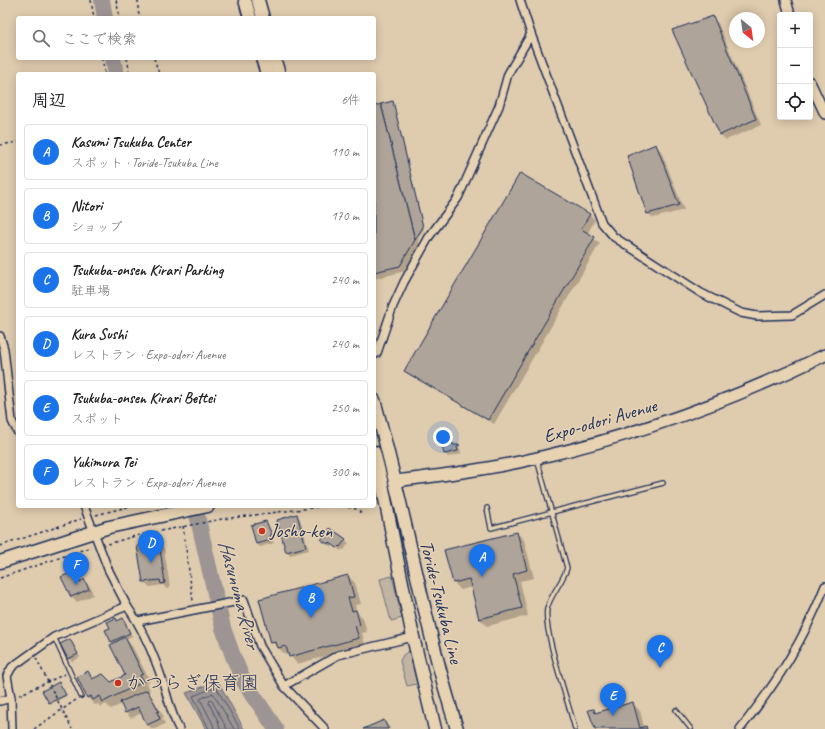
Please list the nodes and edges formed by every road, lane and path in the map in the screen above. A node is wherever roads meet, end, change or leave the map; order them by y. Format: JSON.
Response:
{"nodes":[{"id":1,"x":91,"y":0,"type":"edge"},
{"id":2,"x":116,"y":0,"type":"edge"},
{"id":3,"x":138,"y":0,"type":"edge"},
{"id":4,"x":245,"y":0,"type":"edge"},
{"id":5,"x":258,"y":0,"type":"edge"},
{"id":6,"x":520,"y":0,"type":"edge"},
{"id":7,"x":786,"y":0,"type":"edge"},
{"id":8,"x":789,"y":12,"type":"edge"},
{"id":9,"x":94,"y":16,"type":"edge"},
{"id":10,"x":120,"y":16,"type":"edge"},
{"id":11,"x":139,"y":16,"type":"edge"},
{"id":12,"x":249,"y":16,"type":"edge"},
{"id":13,"x":262,"y":16,"type":"edge"},
{"id":14,"x":531,"y":34,"type":"junction"},
{"id":15,"x":102,"y":60,"type":"edge"},
{"id":16,"x":127,"y":60,"type":"edge"},
{"id":17,"x":155,"y":60,"type":"edge"},
{"id":18,"x":263,"y":60,"type":"edge"},
{"id":19,"x":275,"y":60,"type":"edge"},
{"id":20,"x":105,"y":72,"type":"edge"},
{"id":21,"x":130,"y":72,"type":"edge"},
{"id":22,"x":158,"y":72,"type":"edge"},
{"id":23,"x":266,"y":72,"type":"edge"},
{"id":24,"x":278,"y":72,"type":"edge"},
{"id":25,"x":811,"y":84,"type":"edge"},
{"id":26,"x":825,"y":114,"type":"edge"},
{"id":27,"x":16,"y":142,"type":"edge"},
{"id":28,"x":0,"y":145,"type":"edge"},
{"id":29,"x":825,"y":295,"type":"edge"},
{"id":30,"x":0,"y":336,"type":"edge"},
{"id":31,"x":376,"y":354,"type":"edge"},
{"id":32,"x":825,"y":355,"type":"edge"},
{"id":33,"x":376,"y":407,"type":"edge"},
{"id":34,"x":16,"y":429,"type":"edge"},
{"id":35,"x":537,"y":458,"type":"junction"},
{"id":36,"x":376,"y":468,"type":"edge"},
{"id":37,"x":396,"y":482,"type":"junction"},
{"id":38,"x":663,"y":483,"type":"dead end"},
{"id":39,"x":378,"y":484,"type":"edge"},
{"id":40,"x":85,"y":508,"type":"edge"},
{"id":41,"x":123,"y":508,"type":"edge"},
{"id":42,"x":197,"y":508,"type":"edge"},
{"id":43,"x":312,"y":508,"type":"edge"},
{"id":44,"x":356,"y":508,"type":"edge"},
{"id":45,"x":487,"y":508,"type":"dead end"},
{"id":46,"x":552,"y":513,"type":"junction"},
{"id":47,"x":362,"y":514,"type":"dead end"},
{"id":48,"x":89,"y":517,"type":"junction"},
{"id":49,"x":187,"y":525,"type":"dead end"},
{"id":50,"x":183,"y":526,"type":"dead end"},
{"id":51,"x":94,"y":531,"type":"junction"},
{"id":52,"x":0,"y":546,"type":"edge"},
{"id":53,"x":0,"y":562,"type":"edge"},
{"id":54,"x":825,"y":586,"type":"edge"},
{"id":55,"x":193,"y":604,"type":"dead end"},
{"id":56,"x":127,"y":606,"type":"junction"},
{"id":57,"x":138,"y":622,"type":"junction"},
{"id":58,"x":413,"y":636,"type":"junction"},
{"id":59,"x":54,"y":637,"type":"junction"},
{"id":60,"x":32,"y":651,"type":"junction"},
{"id":61,"x":70,"y":671,"type":"junction"},
{"id":62,"x":4,"y":674,"type":"edge"},
{"id":63,"x":49,"y":682,"type":"junction"},
{"id":64,"x":284,"y":686,"type":"junction"},
{"id":65,"x":81,"y":696,"type":"joint"},
{"id":66,"x":11,"y":698,"type":"junction"},
{"id":67,"x":0,"y":701,"type":"edge"},
{"id":68,"x":62,"y":710,"type":"junction"},
{"id":69,"x":676,"y":710,"type":"dead end"},
{"id":70,"x":12,"y":729,"type":"edge"},
{"id":71,"x":34,"y":729,"type":"edge"},
{"id":72,"x":72,"y":729,"type":"edge"},
{"id":73,"x":178,"y":729,"type":"edge"},
{"id":74,"x":325,"y":729,"type":"edge"},
{"id":75,"x":435,"y":729,"type":"edge"},
{"id":76,"x":457,"y":729,"type":"edge"},
{"id":77,"x":575,"y":729,"type":"edge"},
{"id":78,"x":692,"y":729,"type":"edge"},
{"id":79,"x":740,"y":729,"type":"edge"}],
"edges":[{"from":1,"to":9,"type":"path"},
{"from":2,"to":10,"type":"path"},
{"from":3,"to":11,"type":"path"},
{"from":4,"to":12,"type":"main road"},
{"from":5,"to":13,"type":"main road"},
{"from":6,"to":14,"type":"street"},
{"from":7,"to":8,"type":"street"},
{"from":14,"to":29,"type":"street"},
{"from":14,"to":31,"type":"street"},
{"from":15,"to":20,"type":"path"},
{"from":16,"to":21,"type":"path"},
{"from":17,"to":22,"type":"path"},
{"from":18,"to":23,"type":"main road"},
{"from":19,"to":24,"type":"main road"},
{"from":25,"to":26,"type":"street"},
{"from":27,"to":28,"type":"path"},
{"from":30,"to":34,"type":"street"},
{"from":32,"to":35,"type":"main road","name":"Expo-odori Avenue"},
{"from":33,"to":37,"type":"main road","name":"Toride-Tsukuba Line"},
{"from":35,"to":37,"type":"main road","name":"Expo-odori Avenue"},
{"from":35,"to":46,"type":"lane"},
{"from":36,"to":39,"type":"main road","name":"Toride-Tsukuba Line"},
{"from":37,"to":39,"type":"main road","name":"Expo-odori Avenue"},
{"from":37,"to":76,"type":"main road","name":"Toride-Tsukuba Line"},
{"from":38,"to":46,"type":"lane"},
{"from":39,"to":58,"type":"main road","name":"Toride-Tsukuba Line"},
{"from":40,"to":48,"type":"street"},
{"from":41,"to":48,"type":"path"},
{"from":42,"to":51,"type":"main road"},
{"from":43,"to":49,"type":"path"},
{"from":44,"to":47,"type":"path"},
{"from":45,"to":46,"type":"lane"},
{"from":46,"to":77,"type":"lane"},
{"from":48,"to":51,"type":"street"},
{"from":48,"to":52,"type":"path"},
{"from":50,"to":55,"type":"path"},
{"from":51,"to":53,"type":"main road"},
{"from":51,"to":56,"type":"street"},
{"from":54,"to":79,"type":"street"},
{"from":56,"to":57,"type":"street"},
{"from":56,"to":59,"type":"street"},
{"from":57,"to":64,"type":"street"},
{"from":57,"to":73,"type":"street"},
{"from":58,"to":64,"type":"street"},
{"from":58,"to":75,"type":"main road","name":"Toride-Tsukuba Line"},
{"from":59,"to":60,"type":"street"},
{"from":59,"to":61,"type":"lane"},
{"from":60,"to":62,"type":"street"},
{"from":60,"to":63,"type":"path"},
{"from":61,"to":63,"type":"path"},
{"from":61,"to":65,"type":"lane"},
{"from":62,"to":66,"type":"street"},
{"from":63,"to":66,"type":"path"},
{"from":63,"to":68,"type":"path"},
{"from":64,"to":74,"type":"street"},
{"from":65,"to":68,"type":"path"},
{"from":66,"to":67,"type":"street"},
{"from":66,"to":70,"type":"street"},
{"from":68,"to":71,"type":"path"},
{"from":68,"to":72,"type":"path"},
{"from":69,"to":78,"type":"lane"}]}
